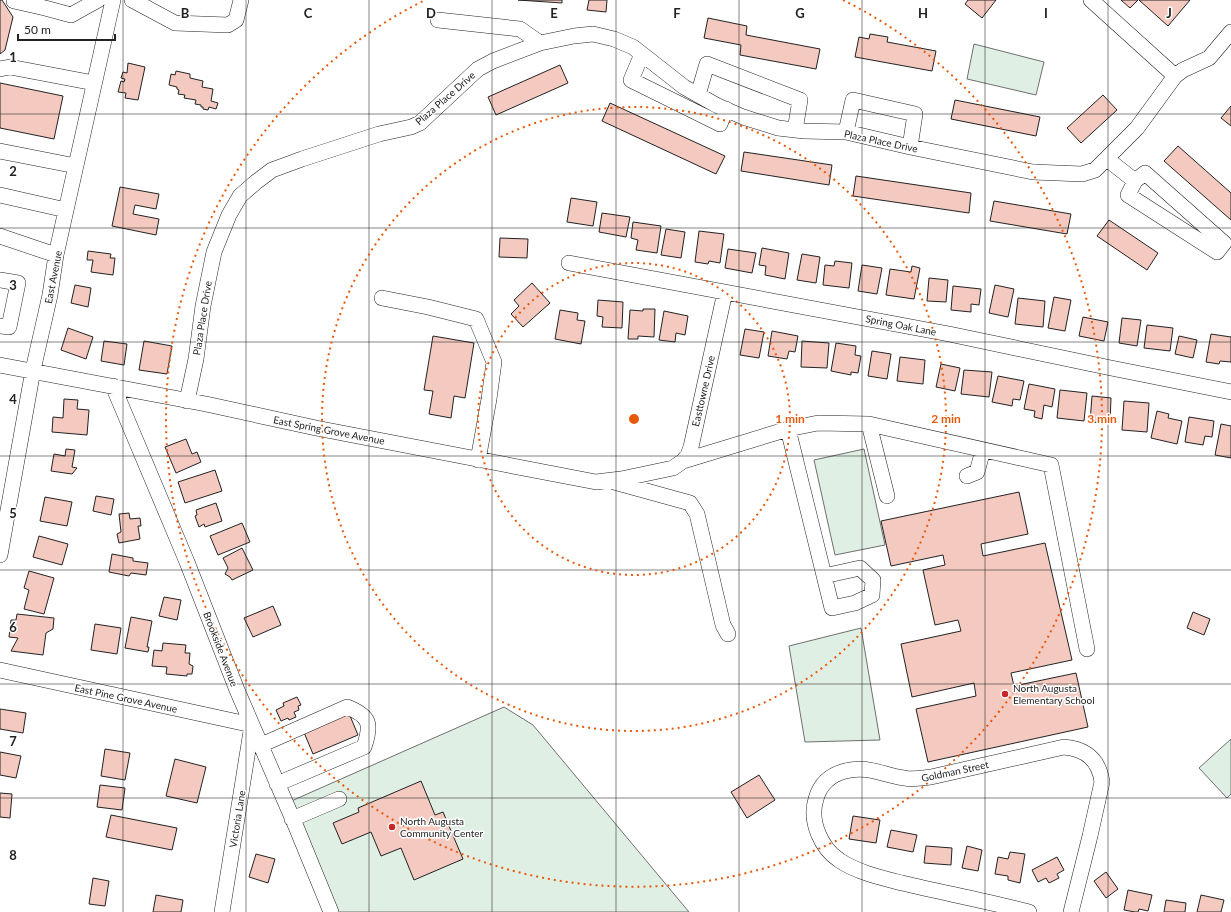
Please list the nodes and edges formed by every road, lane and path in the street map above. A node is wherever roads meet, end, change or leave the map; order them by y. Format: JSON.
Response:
{"nodes":[{"id":1,"x":14,"y":0,"type":"edge"},
{"id":2,"x":98,"y":0,"type":"edge"},
{"id":3,"x":113,"y":0,"type":"edge"},
{"id":4,"x":132,"y":0,"type":"edge"},
{"id":5,"x":241,"y":0,"type":"edge"},
{"id":6,"x":1091,"y":0,"type":"edge"},
{"id":7,"x":438,"y":20,"type":"dead end"},
{"id":8,"x":1231,"y":32,"type":"edge"},
{"id":9,"x":540,"y":43,"type":"junction"},
{"id":10,"x":642,"y":54,"type":"junction"},
{"id":11,"x":5,"y":68,"type":"edge"},
{"id":12,"x":1175,"y":76,"type":"junction"},
{"id":13,"x":94,"y":83,"type":"junction"},
{"id":14,"x":698,"y":95,"type":"junction"},
{"id":15,"x":726,"y":109,"type":"junction"},
{"id":16,"x":795,"y":130,"type":"junction"},
{"id":17,"x":846,"y":132,"type":"junction"},
{"id":18,"x":910,"y":147,"type":"junction"},
{"id":19,"x":0,"y":151,"type":"edge"},
{"id":20,"x":1107,"y":158,"type":"junction"},
{"id":21,"x":76,"y":166,"type":"junction"},
{"id":22,"x":1135,"y":181,"type":"junction"},
{"id":23,"x":0,"y":195,"type":"edge"},
{"id":24,"x":66,"y":210,"type":"junction"},
{"id":25,"x":0,"y":236,"type":"edge"},
{"id":26,"x":56,"y":255,"type":"junction"},
{"id":27,"x":569,"y":263,"type":"dead end"},
{"id":28,"x":0,"y":280,"type":"edge"},
{"id":29,"x":725,"y":292,"type":"junction"},
{"id":30,"x":382,"y":298,"type":"dead end"},
{"id":31,"x":0,"y":326,"type":"edge"},
{"id":32,"x":0,"y":365,"type":"edge"},
{"id":33,"x":33,"y":370,"type":"junction"},
{"id":34,"x":113,"y":386,"type":"junction"},
{"id":35,"x":1231,"y":392,"type":"edge"},
{"id":36,"x":187,"y":401,"type":"junction"},
{"id":37,"x":869,"y":424,"type":"junction"},
{"id":38,"x":788,"y":429,"type":"junction"},
{"id":39,"x":983,"y":450,"type":"junction"},
{"id":40,"x":478,"y":460,"type":"junction"},
{"id":41,"x":683,"y":460,"type":"junction"},
{"id":42,"x":967,"y":476,"type":"dead end"},
{"id":43,"x":609,"y":480,"type":"junction"},
{"id":44,"x":887,"y":496,"type":"dead end"},
{"id":45,"x":0,"y":556,"type":"edge"},
{"id":46,"x":824,"y":576,"type":"dead end"},
{"id":47,"x":728,"y":634,"type":"dead end"},
{"id":48,"x":1087,"y":648,"type":"dead end"},
{"id":49,"x":0,"y":670,"type":"edge"},
{"id":50,"x":252,"y":725,"type":"junction"},
{"id":51,"x":261,"y":746,"type":"junction"},
{"id":52,"x":277,"y":784,"type":"junction"},
{"id":53,"x":339,"y":799,"type":"dead end"},
{"id":54,"x":292,"y":819,"type":"junction"},
{"id":55,"x":222,"y":912,"type":"edge"},
{"id":56,"x":330,"y":912,"type":"edge"},
{"id":57,"x":1029,"y":912,"type":"edge"},
{"id":58,"x":1071,"y":912,"type":"edge"}],
"edges":[{"from":1,"to":2,"type":"street"},
{"from":3,"to":13,"type":"street","name":"East Avenue"},
{"from":4,"to":5,"type":"street"},
{"from":6,"to":12,"type":"street"},
{"from":7,"to":9,"type":"street"},
{"from":8,"to":12,"type":"street"},
{"from":9,"to":10,"type":"street","name":"Plaza Place Drive"},
{"from":9,"to":36,"type":"street","name":"Plaza Place Drive"},
{"from":10,"to":14,"type":"street","name":"Plaza Place Drive"},
{"from":10,"to":15,"type":"street"},
{"from":11,"to":13,"type":"street"},
{"from":12,"to":20,"type":"street"},
{"from":13,"to":21,"type":"street","name":"East Avenue"},
{"from":14,"to":15,"type":"street","name":"Plaza Place Drive"},
{"from":14,"to":16,"type":"street"},
{"from":15,"to":16,"type":"street","name":"Plaza Place Drive"},
{"from":16,"to":17,"type":"street","name":"Plaza Place Drive"},
{"from":17,"to":18,"type":"street","name":"Plaza Place Drive"},
{"from":17,"to":18,"type":"street"},
{"from":18,"to":20,"type":"street","name":"Plaza Place Drive"},
{"from":19,"to":21,"type":"street"},
{"from":20,"to":22,"type":"street"},
{"from":21,"to":24,"type":"street","name":"East Avenue"},
{"from":22,"to":22,"type":"street"},
{"from":23,"to":24,"type":"street"},
{"from":24,"to":26,"type":"street","name":"East Avenue"},
{"from":25,"to":26,"type":"street"},
{"from":26,"to":33,"type":"street","name":"East Avenue"},
{"from":27,"to":29,"type":"street","name":"Spring Oak Lane"},
{"from":28,"to":31,"type":"street"},
{"from":29,"to":35,"type":"street","name":"Spring Oak Lane"},
{"from":29,"to":41,"type":"street","name":"Easttowne Drive"},
{"from":30,"to":40,"type":"street"},
{"from":32,"to":33,"type":"street","name":"East Spring Grove Avenue"},
{"from":33,"to":34,"type":"street","name":"East Spring Grove Avenue"},
{"from":33,"to":45,"type":"street","name":"East Avenue"},
{"from":34,"to":36,"type":"street","name":"East Spring Grove Avenue"},
{"from":34,"to":50,"type":"street","name":"Brookside Avenue"},
{"from":36,"to":40,"type":"street","name":"East Spring Grove Avenue"},
{"from":37,"to":38,"type":"street"},
{"from":37,"to":39,"type":"street"},
{"from":37,"to":44,"type":"street"},
{"from":38,"to":41,"type":"street"},
{"from":38,"to":46,"type":"street"},
{"from":39,"to":42,"type":"street"},
{"from":39,"to":48,"type":"street"},
{"from":40,"to":43,"type":"street","name":"East Spring Grove Avenue"},
{"from":41,"to":43,"type":"street","name":"East Spring Grove Avenue"},
{"from":43,"to":47,"type":"street"},
{"from":49,"to":50,"type":"street","name":"East Pine Grove Avenue"},
{"from":50,"to":51,"type":"street","name":"Brookside Avenue"},
{"from":50,"to":55,"type":"street","name":"Victoria Lane"},
{"from":51,"to":52,"type":"street","name":"Brookside Avenue"},
{"from":51,"to":52,"type":"street"},
{"from":52,"to":54,"type":"street","name":"Brookside Avenue"},
{"from":53,"to":54,"type":"street"},
{"from":54,"to":56,"type":"street","name":"Brookside Avenue"},
{"from":57,"to":58,"type":"street","name":"Goldman Street"}]}
